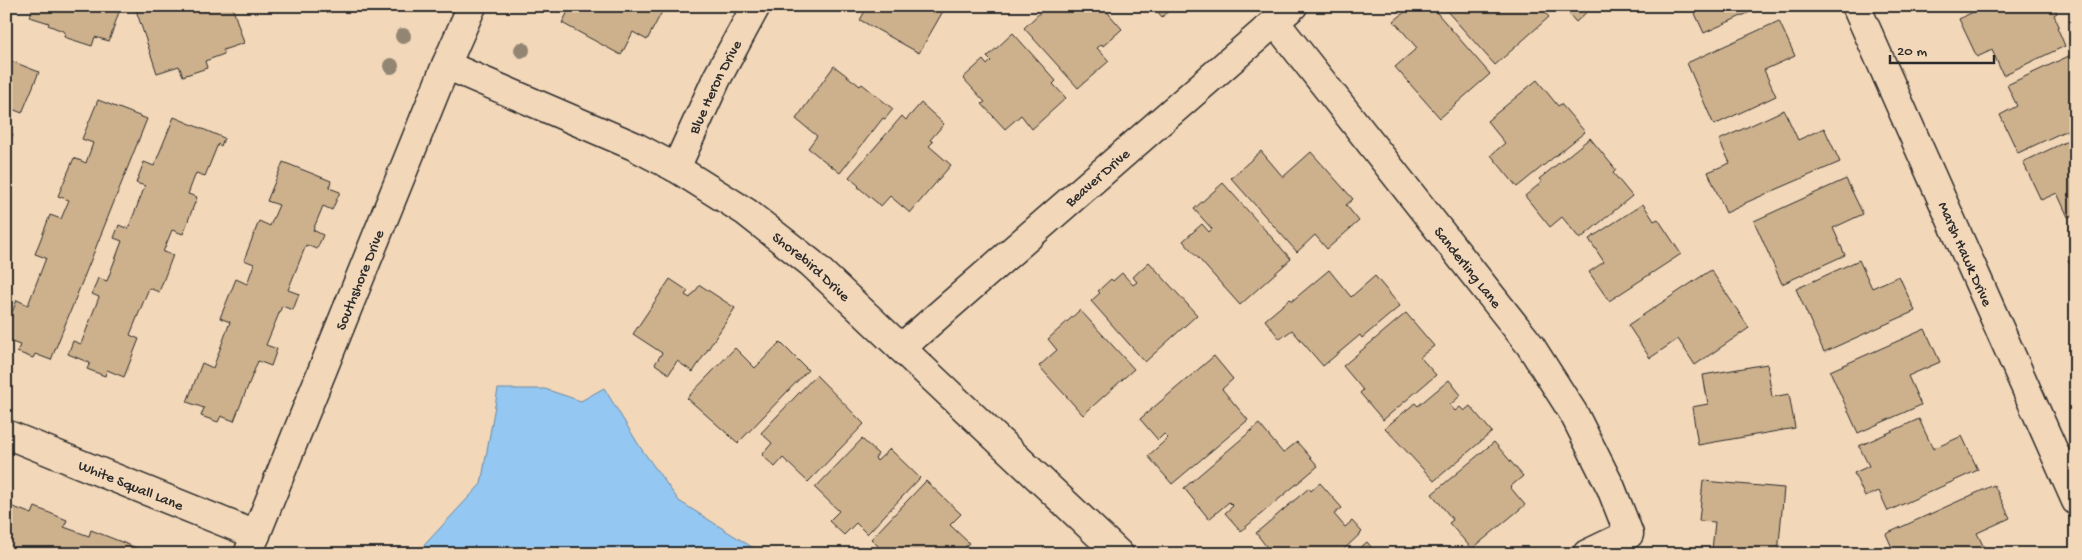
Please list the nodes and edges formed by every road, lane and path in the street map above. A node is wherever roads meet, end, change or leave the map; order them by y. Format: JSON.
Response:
{"nodes":[{"id":1,"x":472,"y":6,"type":"edge"},
{"id":2,"x":756,"y":6,"type":"edge"},
{"id":3,"x":1856,"y":6,"type":"edge"},
{"id":4,"x":1284,"y":14,"type":"edge"},
{"id":5,"x":446,"y":65,"type":"junction"},
{"id":6,"x":676,"y":168,"type":"junction"},
{"id":7,"x":901,"y":348,"type":"junction"},
{"id":8,"x":6,"y":434,"type":"edge"},
{"id":9,"x":2076,"y":501,"type":"edge"},
{"id":10,"x":252,"y":544,"type":"edge"},
{"id":11,"x":1119,"y":554,"type":"edge"},
{"id":12,"x":1587,"y":554,"type":"edge"}],
"edges":[{"from":1,"to":5,"type":"street","name":"Southshore Drive"},
{"from":2,"to":6,"type":"street","name":"Blue Heron Drive"},
{"from":3,"to":9,"type":"street","name":"Marsh Hawk Drive"},
{"from":4,"to":7,"type":"street","name":"Beaver Drive"},
{"from":4,"to":12,"type":"street","name":"Sanderling Lane"},
{"from":5,"to":6,"type":"street","name":"Shorebird Drive"},
{"from":5,"to":10,"type":"street","name":"Southshore Drive"},
{"from":6,"to":7,"type":"street","name":"Shorebird Drive"},
{"from":7,"to":11,"type":"street","name":"Shorebird Drive"},
{"from":8,"to":10,"type":"street","name":"White Squall Lane"}]}
